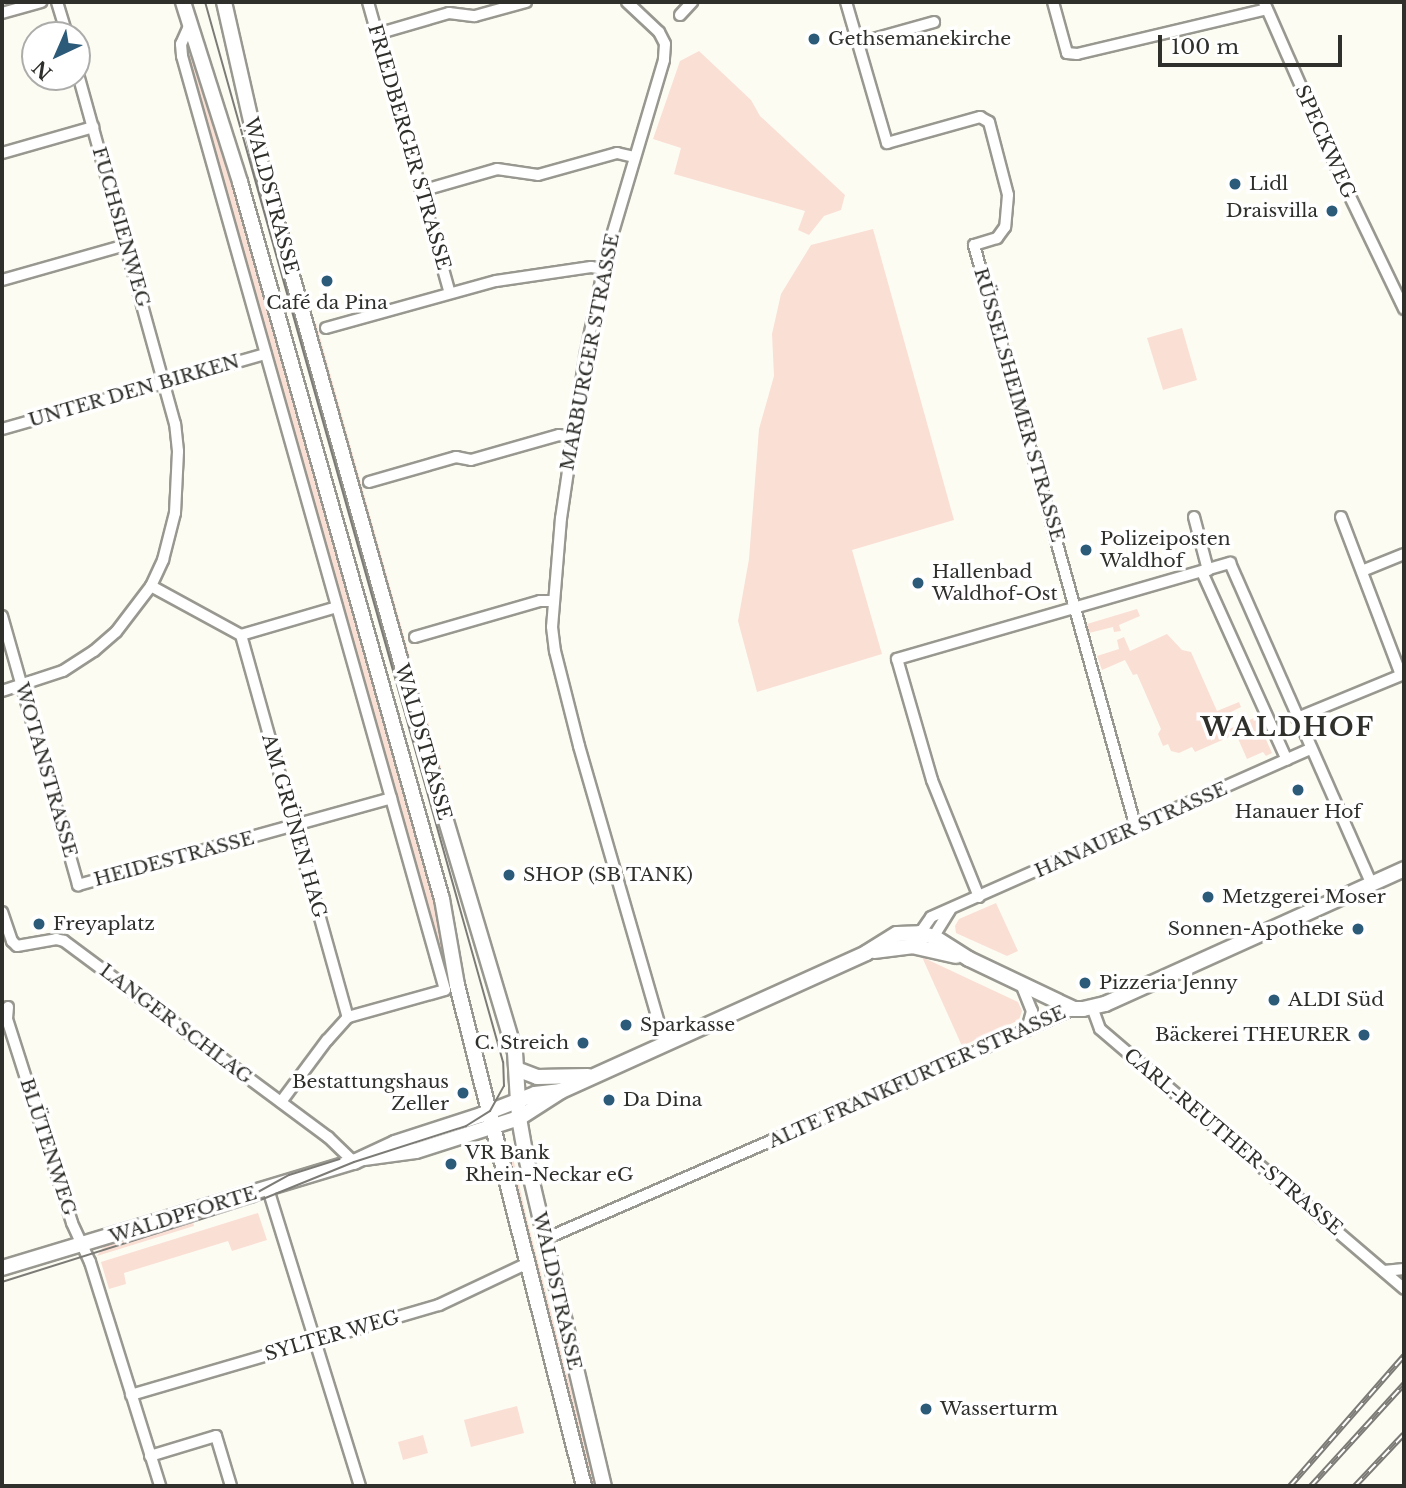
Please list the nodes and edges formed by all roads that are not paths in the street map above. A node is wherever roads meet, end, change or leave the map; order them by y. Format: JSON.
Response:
{"nodes":[{"id":1,"x":40,"y":2,"type":"edge"},
{"id":2,"x":57,"y":2,"type":"edge"},
{"id":3,"x":183,"y":2,"type":"edge"},
{"id":4,"x":224,"y":2,"type":"edge"},
{"id":5,"x":368,"y":2,"type":"edge"},
{"id":6,"x":526,"y":2,"type":"edge"},
{"id":7,"x":627,"y":2,"type":"edge"},
{"id":8,"x":692,"y":2,"type":"edge"},
{"id":9,"x":846,"y":2,"type":"edge"},
{"id":10,"x":1053,"y":2,"type":"edge"},
{"id":11,"x":1265,"y":6,"type":"edge"},
{"id":12,"x":2,"y":13,"type":"edge"},
{"id":13,"x":680,"y":15,"type":"dead end"},
{"id":14,"x":63,"y":21,"type":"edge"},
{"id":15,"x":934,"y":22,"type":"dead end"},
{"id":16,"x":190,"y":23,"type":"junction"},
{"id":17,"x":377,"y":34,"type":"junction"},
{"id":18,"x":859,"y":43,"type":"junction"},
{"id":19,"x":83,"y":91,"type":"edge"},
{"id":20,"x":93,"y":127,"type":"junction"},
{"id":21,"x":2,"y":153,"type":"edge"},
{"id":22,"x":634,"y":156,"type":"junction"},
{"id":23,"x":421,"y":191,"type":"junction"},
{"id":24,"x":126,"y":245,"type":"junction"},
{"id":25,"x":603,"y":269,"type":"junction"},
{"id":26,"x":2,"y":280,"type":"edge"},
{"id":27,"x":1389,"y":281,"type":"junction"},
{"id":28,"x":450,"y":293,"type":"junction"},
{"id":29,"x":1404,"y":293,"type":"edge"},
{"id":30,"x":1404,"y":309,"type":"edge"},
{"id":31,"x":326,"y":328,"type":"dead end"},
{"id":32,"x":266,"y":354,"type":"junction"},
{"id":33,"x":166,"y":383,"type":"junction"},
{"id":34,"x":2,"y":429,"type":"edge"},
{"id":35,"x":571,"y":437,"type":"junction"},
{"id":36,"x":369,"y":482,"type":"dead end"},
{"id":37,"x":1194,"y":517,"type":"dead end"},
{"id":38,"x":1341,"y":517,"type":"dead end"},
{"id":39,"x":1404,"y":554,"type":"edge"},
{"id":40,"x":1205,"y":571,"type":"junction"},
{"id":41,"x":1362,"y":571,"type":"junction"},
{"id":42,"x":151,"y":586,"type":"junction"},
{"id":43,"x":552,"y":601,"type":"junction"},
{"id":44,"x":337,"y":607,"type":"junction"},
{"id":45,"x":1074,"y":607,"type":"junction"},
{"id":46,"x":2,"y":616,"type":"edge"},
{"id":47,"x":240,"y":635,"type":"junction"},
{"id":48,"x":415,"y":637,"type":"dead end"},
{"id":49,"x":1403,"y":674,"type":"edge"},
{"id":50,"x":22,"y":687,"type":"junction"},
{"id":51,"x":2,"y":691,"type":"edge"},
{"id":52,"x":1297,"y":719,"type":"junction"},
{"id":53,"x":1311,"y":749,"type":"junction"},
{"id":54,"x":1287,"y":760,"type":"junction"},
{"id":55,"x":391,"y":798,"type":"junction"},
{"id":56,"x":294,"y":825,"type":"junction"},
{"id":57,"x":1136,"y":828,"type":"junction"},
{"id":58,"x":1404,"y":869,"type":"edge"},
{"id":59,"x":1371,"y":883,"type":"junction"},
{"id":60,"x":78,"y":885,"type":"joint"},
{"id":61,"x":979,"y":897,"type":"junction"},
{"id":62,"x":2,"y":912,"type":"edge"},
{"id":63,"x":6,"y":936,"type":"edge"},
{"id":64,"x":926,"y":939,"type":"junction"},
{"id":65,"x":1021,"y":984,"type":"junction"},
{"id":66,"x":8,"y":1007,"type":"dead end"},
{"id":67,"x":1092,"y":1007,"type":"junction"},
{"id":68,"x":1074,"y":1009,"type":"junction"},
{"id":69,"x":348,"y":1017,"type":"junction"},
{"id":70,"x":1027,"y":1030,"type":"junction"},
{"id":71,"x":668,"y":1042,"type":"junction"},
{"id":72,"x":519,"y":1070,"type":"junction"},
{"id":73,"x":593,"y":1076,"type":"junction"},
{"id":74,"x":561,"y":1091,"type":"junction"},
{"id":75,"x":518,"y":1100,"type":"junction"},
{"id":76,"x":281,"y":1102,"type":"junction"},
{"id":77,"x":490,"y":1111,"type":"junction"},
{"id":78,"x":519,"y":1118,"type":"junction"},
{"id":79,"x":495,"y":1128,"type":"junction"},
{"id":80,"x":359,"y":1160,"type":"junction"},
{"id":81,"x":268,"y":1189,"type":"junction"},
{"id":82,"x":545,"y":1239,"type":"junction"},
{"id":83,"x":82,"y":1245,"type":"junction"},
{"id":84,"x":528,"y":1263,"type":"junction"},
{"id":85,"x":2,"y":1268,"type":"edge"},
{"id":86,"x":1404,"y":1269,"type":"edge"},
{"id":87,"x":1384,"y":1271,"type":"junction"},
{"id":88,"x":1404,"y":1289,"type":"edge"},
{"id":89,"x":315,"y":1341,"type":"junction"},
{"id":90,"x":131,"y":1395,"type":"junction"},
{"id":91,"x":150,"y":1457,"type":"junction"},
{"id":92,"x":160,"y":1486,"type":"edge"},
{"id":93,"x":231,"y":1486,"type":"edge"},
{"id":94,"x":360,"y":1486,"type":"edge"},
{"id":95,"x":584,"y":1486,"type":"edge"},
{"id":96,"x":604,"y":1486,"type":"edge"}],
"edges":[{"from":1,"to":12,"type":"street"},
{"from":2,"to":14,"type":"street"},
{"from":3,"to":16,"type":"main road","name":"WALDSTRASSE"},
{"from":4,"to":72,"type":"main road","name":"WALDSTRASSE"},
{"from":5,"to":17,"type":"street","name":"FRIEDBERGER STRASSE"},
{"from":6,"to":17,"type":"street"},
{"from":7,"to":22,"type":"street","name":"MARBURGER STRASSE"},
{"from":8,"to":13,"type":"street"},
{"from":9,"to":18,"type":"street","name":"RÜSSELSHEIMER STRASSE"},
{"from":10,"to":11,"type":"street"},
{"from":11,"to":27,"type":"street","name":"SPECKWEG"},
{"from":15,"to":18,"type":"street"},
{"from":16,"to":32,"type":"street"},
{"from":16,"to":77,"type":"main road","name":"WALDSTRASSE"},
{"from":17,"to":23,"type":"street","name":"FRIEDBERGER STRASSE"},
{"from":18,"to":45,"type":"street","name":"RÜSSELSHEIMER STRASSE"},
{"from":19,"to":20,"type":"street","name":"FUCHSIENWEG"},
{"from":20,"to":21,"type":"street"},
{"from":20,"to":24,"type":"street","name":"FUCHSIENWEG"},
{"from":22,"to":23,"type":"street"},
{"from":22,"to":25,"type":"street","name":"MARBURGER STRASSE"},
{"from":23,"to":28,"type":"street","name":"FRIEDBERGER STRASSE"},
{"from":24,"to":26,"type":"street"},
{"from":24,"to":33,"type":"street","name":"FUCHSIENWEG"},
{"from":25,"to":28,"type":"street"},
{"from":25,"to":35,"type":"street","name":"MARBURGER STRASSE"},
{"from":27,"to":29,"type":"street","name":"SPECKWEG"},
{"from":27,"to":30,"type":"street","name":"SPECKWEG"},
{"from":28,"to":31,"type":"street"},
{"from":32,"to":33,"type":"street","name":"UNTER DEN BIRKEN"},
{"from":32,"to":44,"type":"street"},
{"from":33,"to":34,"type":"street","name":"UNTER DEN BIRKEN"},
{"from":33,"to":42,"type":"street","name":"FUCHSIENWEG"},
{"from":35,"to":36,"type":"street"},
{"from":35,"to":43,"type":"street","name":"MARBURGER STRASSE"},
{"from":37,"to":40,"type":"street"},
{"from":38,"to":41,"type":"street"},
{"from":39,"to":41,"type":"street"},
{"from":40,"to":45,"type":"street"},
{"from":40,"to":52,"type":"street"},
{"from":40,"to":54,"type":"street"},
{"from":41,"to":49,"type":"street"},
{"from":42,"to":47,"type":"street"},
{"from":42,"to":50,"type":"street","name":"FUCHSIENWEG"},
{"from":43,"to":48,"type":"street"},
{"from":43,"to":71,"type":"street","name":"MARBURGER STRASSE"},
{"from":44,"to":47,"type":"street"},
{"from":44,"to":55,"type":"street"},
{"from":45,"to":57,"type":"street","name":"RÜSSELSHEIMER STRASSE"},
{"from":45,"to":61,"type":"street"},
{"from":46,"to":50,"type":"street","name":"WOTANSTRASSE"},
{"from":47,"to":56,"type":"street","name":"AM GRÜNEN HAG"},
{"from":49,"to":52,"type":"street"},
{"from":50,"to":51,"type":"street","name":"FUCHSIENWEG"},
{"from":50,"to":60,"type":"street","name":"WOTANSTRASSE"},
{"from":52,"to":53,"type":"street"},
{"from":53,"to":54,"type":"street","name":"HANAUER STRASSE"},
{"from":53,"to":59,"type":"street"},
{"from":54,"to":57,"type":"street","name":"HANAUER STRASSE"},
{"from":55,"to":56,"type":"street","name":"HEIDESTRASSE"},
{"from":55,"to":69,"type":"street"},
{"from":56,"to":60,"type":"street","name":"HEIDESTRASSE"},
{"from":56,"to":69,"type":"street","name":"AM GRÜNEN HAG"},
{"from":57,"to":61,"type":"street","name":"HANAUER STRASSE"},
{"from":58,"to":59,"type":"main road","name":"ALTE FRANKFURTER STRASSE"},
{"from":59,"to":67,"type":"main road","name":"ALTE FRANKFURTER STRASSE"},
{"from":61,"to":64,"type":"street","name":"HANAUER STRASSE"},
{"from":62,"to":63,"type":"street","name":"LANGER SCHLAG"},
{"from":63,"to":76,"type":"street","name":"LANGER SCHLAG"},
{"from":64,"to":65,"type":"main road"},
{"from":64,"to":71,"type":"main road"},
{"from":65,"to":68,"type":"main road"},
{"from":65,"to":70,"type":"street"},
{"from":66,"to":83,"type":"street","name":"BLÜTENWEG"},
{"from":67,"to":68,"type":"main road","name":"ALTE FRANKFURTER STRASSE"},
{"from":67,"to":87,"type":"street","name":"CARL-REUTHER-STRASSE"},
{"from":68,"to":70,"type":"street","name":"ALTE FRANKFURTER STRASSE"},
{"from":69,"to":76,"type":"street"},
{"from":70,"to":82,"type":"street","name":"ALTE FRANKFURTER STRASSE"},
{"from":71,"to":73,"type":"main road"},
{"from":72,"to":73,"type":"main road"},
{"from":72,"to":75,"type":"main road","name":"WALDSTRASSE"},
{"from":73,"to":74,"type":"main road"},
{"from":74,"to":75,"type":"main road"},
{"from":74,"to":78,"type":"main road"},
{"from":75,"to":77,"type":"main road","name":"WALDPFORTE"},
{"from":75,"to":78,"type":"main road","name":"WALDSTRASSE"},
{"from":76,"to":80,"type":"street","name":"LANGER SCHLAG"},
{"from":77,"to":79,"type":"main road","name":"WALDSTRASSE"},
{"from":77,"to":80,"type":"main road","name":"WALDPFORTE"},
{"from":78,"to":79,"type":"main road"},
{"from":78,"to":82,"type":"main road","name":"WALDSTRASSE"},
{"from":79,"to":80,"type":"main road","name":"WALDPFORTE"},
{"from":79,"to":84,"type":"main road","name":"WALDSTRASSE"},
{"from":80,"to":81,"type":"main road","name":"WALDPFORTE"},
{"from":81,"to":83,"type":"main road","name":"WALDPFORTE"},
{"from":81,"to":89,"type":"street"},
{"from":82,"to":96,"type":"main road","name":"WALDSTRASSE"},
{"from":83,"to":85,"type":"main road","name":"WALDPFORTE"},
{"from":83,"to":90,"type":"street","name":"BLÜTENWEG"},
{"from":84,"to":89,"type":"street","name":"SYLTER WEG"},
{"from":84,"to":95,"type":"main road","name":"WALDSTRASSE"},
{"from":86,"to":87,"type":"street"},
{"from":87,"to":88,"type":"street","name":"CARL-REUTHER-STRASSE"},
{"from":89,"to":90,"type":"street","name":"SYLTER WEG"},
{"from":89,"to":94,"type":"street"},
{"from":90,"to":91,"type":"street","name":"BLÜTENWEG"},
{"from":91,"to":92,"type":"street","name":"BLÜTENWEG"},
{"from":91,"to":93,"type":"street"}]}
